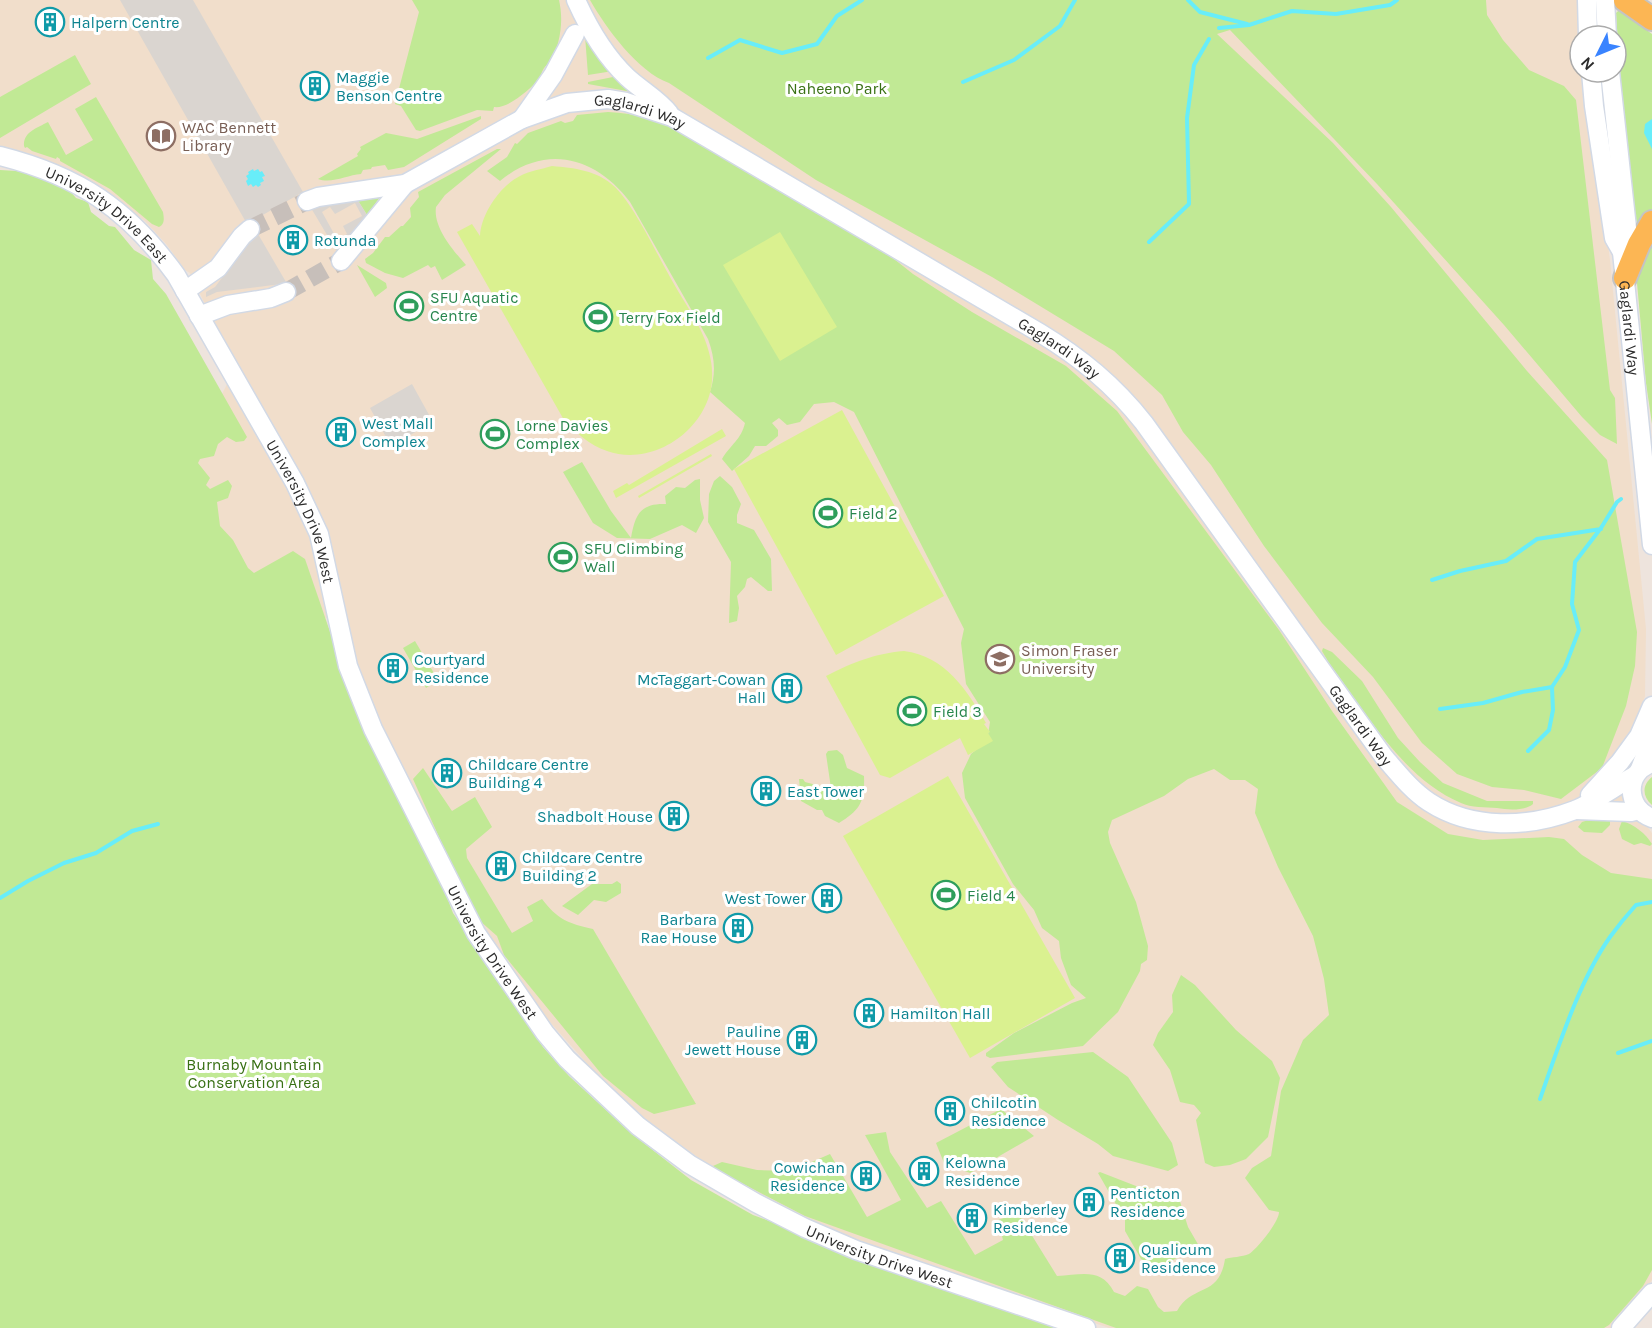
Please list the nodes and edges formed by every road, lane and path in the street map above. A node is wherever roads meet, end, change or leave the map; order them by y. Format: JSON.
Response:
{"nodes":[{"id":1,"x":576,"y":0,"type":"edge"},
{"id":2,"x":1587,"y":0,"type":"edge"},
{"id":3,"x":1605,"y":0,"type":"edge"},
{"id":4,"x":1625,"y":0,"type":"edge"},
{"id":5,"x":1652,"y":19,"type":"edge"},
{"id":6,"x":1588,"y":24,"type":"edge"},
{"id":7,"x":1606,"y":24,"type":"edge"},
{"id":8,"x":575,"y":34,"type":"dead end"},
{"id":9,"x":1593,"y":84,"type":"edge"},
{"id":10,"x":1611,"y":84,"type":"edge"},
{"id":11,"x":672,"y":117,"type":"junction"},
{"id":12,"x":522,"y":119,"type":"junction"},
{"id":13,"x":0,"y":156,"type":"edge"},
{"id":14,"x":405,"y":184,"type":"junction"},
{"id":15,"x":307,"y":201,"type":"tunnel mouth"},
{"id":16,"x":1652,"y":222,"type":"edge"},
{"id":17,"x":250,"y":229,"type":"tunnel mouth"},
{"id":18,"x":1622,"y":252,"type":"junction"},
{"id":19,"x":341,"y":261,"type":"tunnel mouth"},
{"id":20,"x":1625,"y":278,"type":"junction"},
{"id":21,"x":286,"y":292,"type":"tunnel mouth"},
{"id":22,"x":192,"y":303,"type":"junction"},
{"id":23,"x":1652,"y":545,"type":"edge"},
{"id":24,"x":1652,"y":706,"type":"edge"},
{"id":25,"x":1652,"y":738,"type":"edge"},
{"id":26,"x":1642,"y":769,"type":"edge"},
{"id":27,"x":1576,"y":810,"type":"junction"},
{"id":28,"x":1648,"y":817,"type":"edge"},
{"id":29,"x":1652,"y":1293,"type":"edge"},
{"id":30,"x":1086,"y":1328,"type":"edge"},
{"id":31,"x":1621,"y":1328,"type":"edge"}],
"edges":[{"from":1,"to":11,"type":"street"},
{"from":2,"to":6,"type":"street"},
{"from":3,"to":7,"type":"street"},
{"from":4,"to":5,"type":"main road"},
{"from":8,"to":12,"type":"street"},
{"from":9,"to":18,"type":"street","name":"Gaglardi Way"},
{"from":10,"to":18,"type":"street","name":"Gaglardi Way"},
{"from":11,"to":12,"type":"street","name":"Gaglardi Way"},
{"from":11,"to":27,"type":"street","name":"Gaglardi Way"},
{"from":12,"to":14,"type":"street","name":"Gaglardi Way"},
{"from":13,"to":22,"type":"street","name":"University Drive East"},
{"from":14,"to":15,"type":"street","name":"Gaglardi Way"},
{"from":14,"to":19,"type":"street","name":"Gaglardi Way"},
{"from":16,"to":20,"type":"main road"},
{"from":17,"to":22,"type":"street"},
{"from":18,"to":20,"type":"street","name":"Gaglardi Way"},
{"from":20,"to":23,"type":"street","name":"Gaglardi Way"},
{"from":21,"to":22,"type":"street"},
{"from":22,"to":30,"type":"street","name":"University Drive West"},
{"from":24,"to":27,"type":"street"},
{"from":25,"to":26,"type":"street"},
{"from":26,"to":27,"type":"street","name":"Gaglardi Way"},
{"from":26,"to":28,"type":"street"},
{"from":27,"to":28,"type":"street","name":"Gaglardi Way"},
{"from":29,"to":31,"type":"street"}]}
